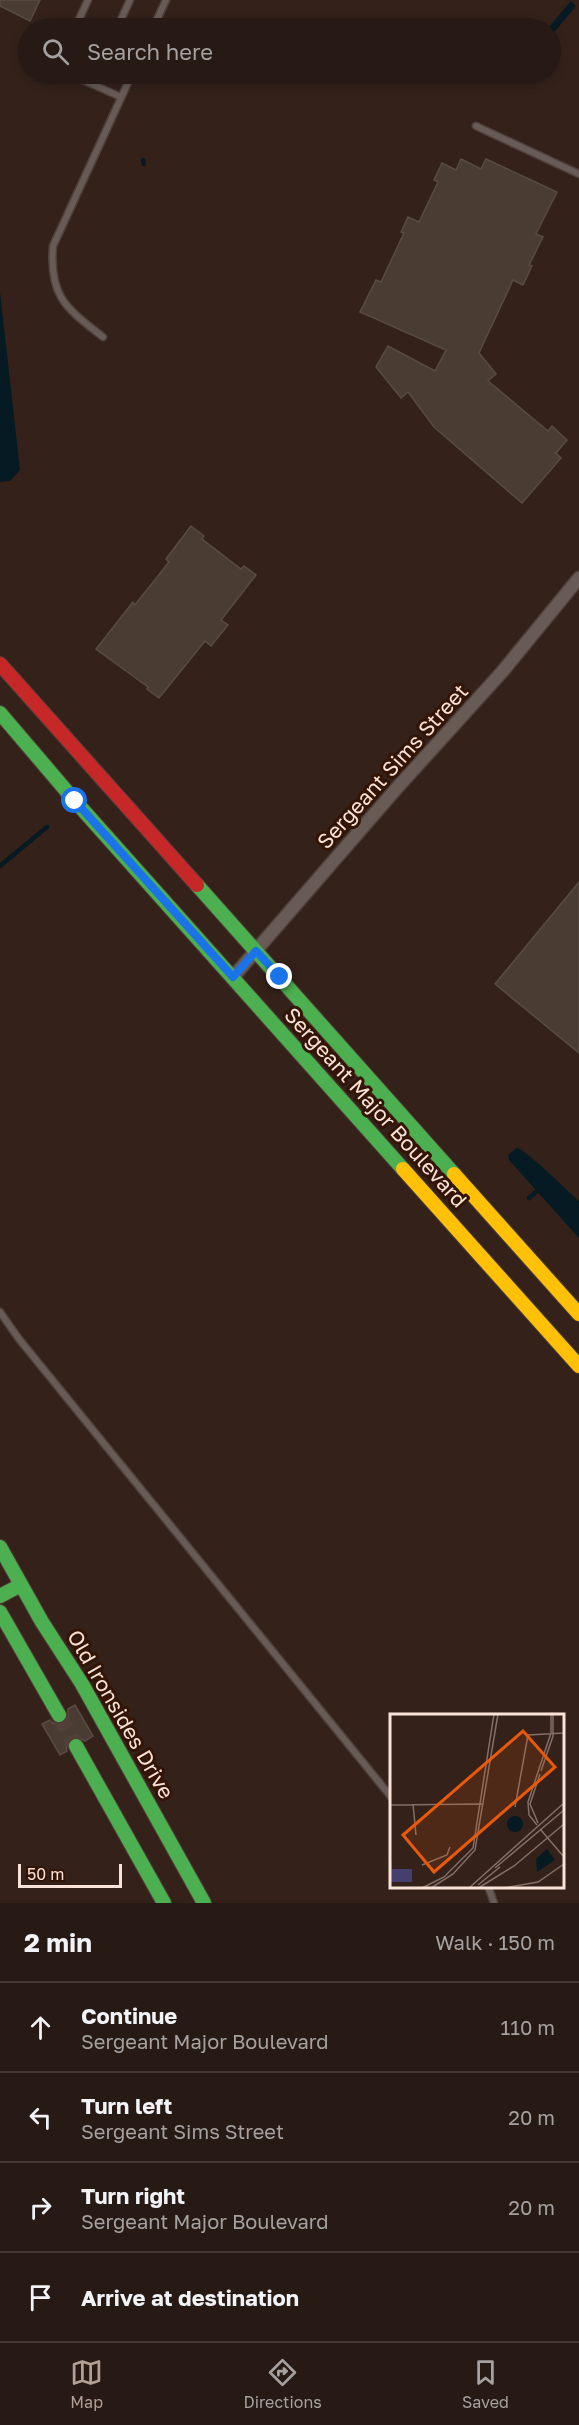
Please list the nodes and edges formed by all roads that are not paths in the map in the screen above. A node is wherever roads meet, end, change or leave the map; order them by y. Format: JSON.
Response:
{"nodes":[{"id":1,"x":88,"y":0,"type":"edge"},
{"id":2,"x":130,"y":0,"type":"edge"},
{"id":3,"x":166,"y":0,"type":"edge"},
{"id":4,"x":80,"y":18,"type":"edge"},
{"id":5,"x":122,"y":18,"type":"edge"},
{"id":6,"x":158,"y":18,"type":"edge"},
{"id":7,"x":92,"y":84,"type":"edge"},
{"id":8,"x":127,"y":84,"type":"edge"},
{"id":9,"x":121,"y":97,"type":"junction"},
{"id":10,"x":476,"y":126,"type":"dead end"},
{"id":11,"x":579,"y":174,"type":"edge"},
{"id":12,"x":103,"y":337,"type":"dead end"},
{"id":13,"x":579,"y":578,"type":"edge"},
{"id":14,"x":0,"y":664,"type":"edge"},
{"id":15,"x":0,"y":713,"type":"edge"},
{"id":16,"x":256,"y":951,"type":"junction"},
{"id":17,"x":233,"y":977,"type":"junction"},
{"id":18,"x":0,"y":1312,"type":"edge"},
{"id":19,"x":579,"y":1314,"type":"edge"},
{"id":20,"x":579,"y":1366,"type":"edge"},
{"id":21,"x":0,"y":1547,"type":"edge"},
{"id":22,"x":21,"y":1585,"type":"junction"},
{"id":23,"x":0,"y":1596,"type":"edge"},
{"id":24,"x":0,"y":1612,"type":"edge"},
{"id":25,"x":59,"y":1715,"type":"tunnel mouth"},
{"id":26,"x":76,"y":1746,"type":"tunnel mouth"},
{"id":27,"x":390,"y":1796,"type":"edge"},
{"id":28,"x":488,"y":1888,"type":"edge"},
{"id":29,"x":164,"y":1903,"type":"edge"},
{"id":30,"x":204,"y":1903,"type":"edge"},
{"id":31,"x":494,"y":1903,"type":"edge"}],
"edges":[{"from":1,"to":4,"type":"lane"},
{"from":2,"to":5,"type":"lane"},
{"from":3,"to":6,"type":"lane"},
{"from":7,"to":9,"type":"lane"},
{"from":8,"to":9,"type":"lane"},
{"from":9,"to":12,"type":"lane"},
{"from":10,"to":11,"type":"lane"},
{"from":13,"to":16,"type":"street","name":"Sergeant Sims Street"},
{"from":14,"to":16,"type":"street","name":"Sergeant Major Boulevard"},
{"from":15,"to":17,"type":"street","name":"Sergeant Major Boulevard"},
{"from":16,"to":17,"type":"street","name":"Sergeant Sims Street"},
{"from":16,"to":19,"type":"street","name":"Sergeant Major Boulevard"},
{"from":17,"to":20,"type":"street","name":"Sergeant Major Boulevard"},
{"from":18,"to":27,"type":"lane"},
{"from":21,"to":22,"type":"street","name":"Old Ironsides Drive"},
{"from":22,"to":23,"type":"street"},
{"from":22,"to":30,"type":"street","name":"Old Ironsides Drive"},
{"from":24,"to":25,"type":"street"},
{"from":26,"to":29,"type":"street"},
{"from":28,"to":31,"type":"lane"}]}
